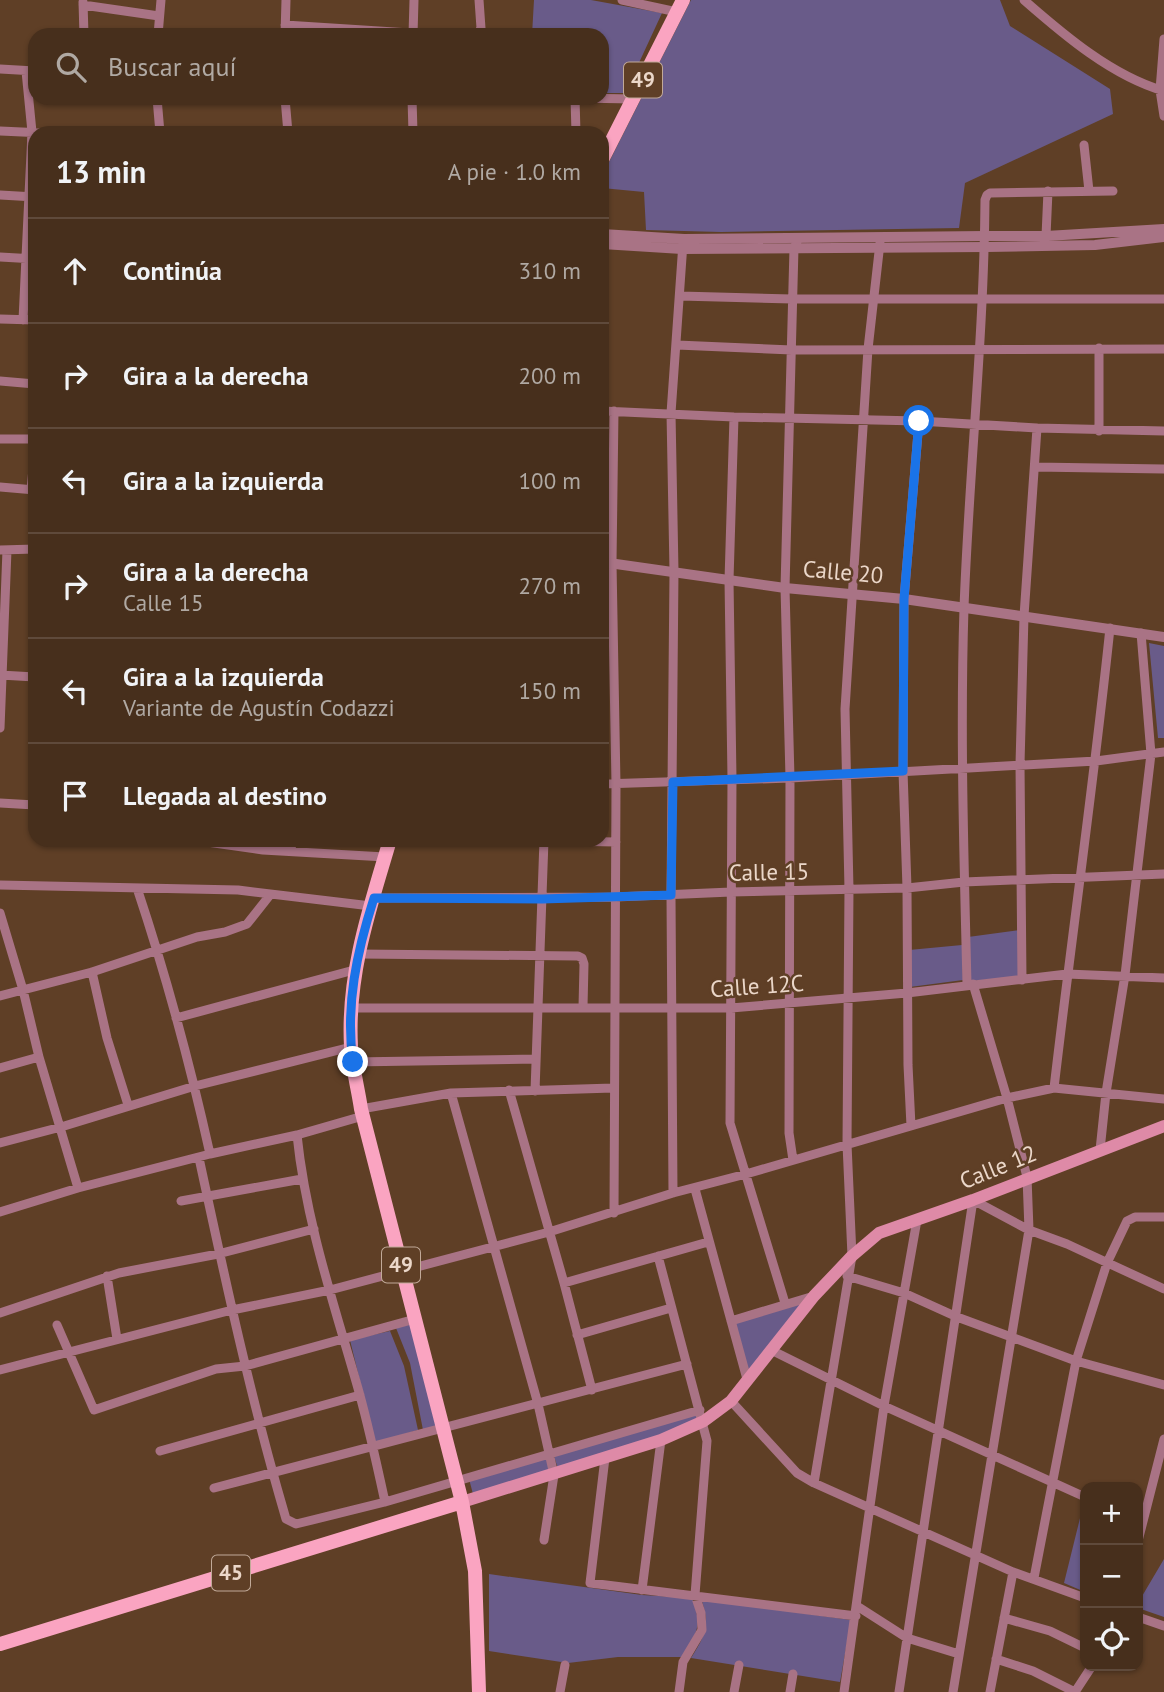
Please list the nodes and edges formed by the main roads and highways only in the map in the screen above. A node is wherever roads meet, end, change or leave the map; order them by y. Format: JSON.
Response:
{"nodes":[{"id":1,"x":680,"y":6,"type":"edge"},
{"id":2,"x":609,"y":146,"type":"edge"},
{"id":3,"x":388,"y":847,"type":"edge"},
{"id":4,"x":1164,"y":1126,"type":"edge"},
{"id":5,"x":462,"y":1502,"type":"junction"},
{"id":6,"x":0,"y":1644,"type":"edge"},
{"id":7,"x":479,"y":1692,"type":"edge"}],
"edges":[{"from":1,"to":2,"type":"main road","number":"49"},
{"from":3,"to":5,"type":"main road","number":"49"},
{"from":4,"to":5,"type":"main road","name":"Calle 12"},
{"from":5,"to":6,"type":"main road","number":"45"},
{"from":5,"to":7,"type":"main road","number":"49"}]}
